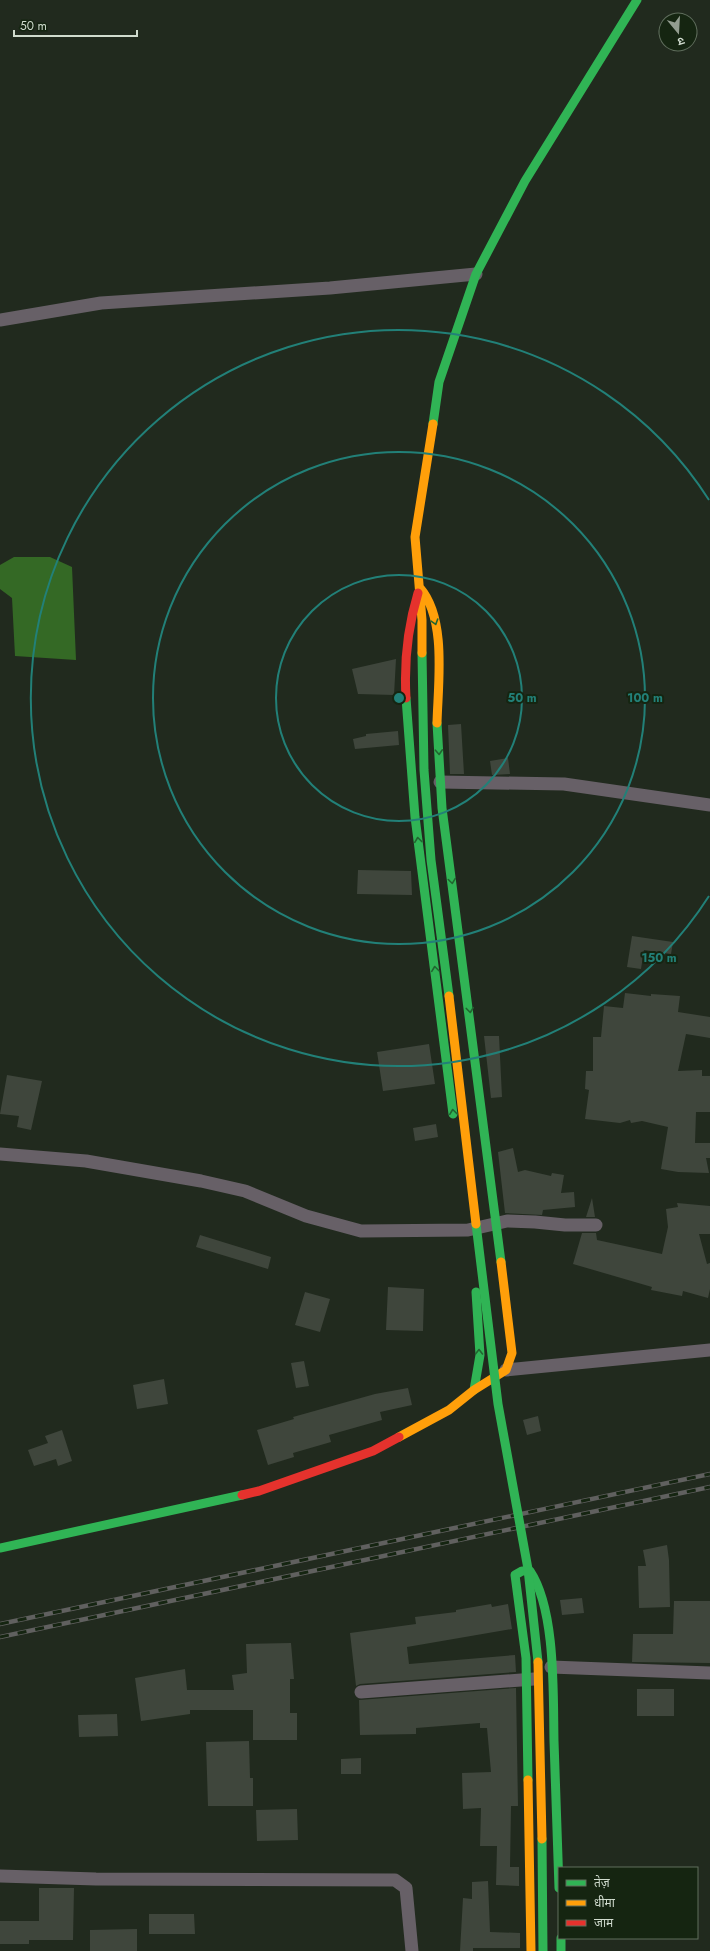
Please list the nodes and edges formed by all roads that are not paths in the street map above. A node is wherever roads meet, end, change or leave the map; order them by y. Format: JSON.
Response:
{"nodes":[{"id":1,"x":637,"y":0,"type":"edge"},
{"id":2,"x":476,"y":274,"type":"junction"},
{"id":3,"x":0,"y":320,"type":"edge"},
{"id":4,"x":419,"y":588,"type":"junction"},
{"id":5,"x":440,"y":782,"type":"junction"},
{"id":6,"x":710,"y":805,"type":"edge"},
{"id":7,"x":0,"y":1154,"type":"edge"},
{"id":8,"x":495,"y":1224,"type":"junction"},
{"id":9,"x":596,"y":1225,"type":"dead end"},
{"id":10,"x":468,"y":1230,"type":"junction"},
{"id":11,"x":710,"y":1350,"type":"edge"},
{"id":12,"x":506,"y":1370,"type":"junction"},
{"id":13,"x":474,"y":1390,"type":"junction"},
{"id":14,"x":0,"y":1548,"type":"edge"},
{"id":15,"x":552,"y":1672,"type":"junction"},
{"id":16,"x":710,"y":1672,"type":"edge"},
{"id":17,"x":526,"y":1680,"type":"junction"},
{"id":18,"x":361,"y":1692,"type":"dead end"},
{"id":19,"x":558,"y":1867,"type":"edge"},
{"id":20,"x":0,"y":1876,"type":"edge"},
{"id":21,"x":561,"y":1939,"type":"edge"},
{"id":22,"x":412,"y":1951,"type":"edge"},
{"id":23,"x":531,"y":1951,"type":"edge"},
{"id":24,"x":542,"y":1951,"type":"edge"},
{"id":25,"x":561,"y":1951,"type":"edge"}],
"edges":[{"from":1,"to":2,"type":"main road"},
{"from":2,"to":3,"type":"street"},
{"from":2,"to":4,"type":"main road"},
{"from":4,"to":5,"type":"main road","one_way":true},
{"from":10,"to":4,"type":"main road","one_way":true},
{"from":4,"to":24,"type":"main road","bridge":true},
{"from":5,"to":6,"type":"street"},
{"from":5,"to":8,"type":"main road","one_way":true},
{"from":7,"to":10,"type":"street"},
{"from":8,"to":9,"type":"street"},
{"from":8,"to":10,"type":"street"},
{"from":8,"to":12,"type":"main road"},
{"from":13,"to":10,"type":"main road","one_way":true},
{"from":11,"to":12,"type":"street"},
{"from":12,"to":13,"type":"main road"},
{"from":13,"to":14,"type":"main road"},
{"from":15,"to":16,"type":"street"},
{"from":15,"to":17,"type":"street"},
{"from":15,"to":17,"type":"main road"},
{"from":15,"to":19,"type":"main road"},
{"from":17,"to":18,"type":"street"},
{"from":17,"to":23,"type":"main road"},
{"from":20,"to":22,"type":"street"},
{"from":21,"to":25,"type":"main road"}]}
